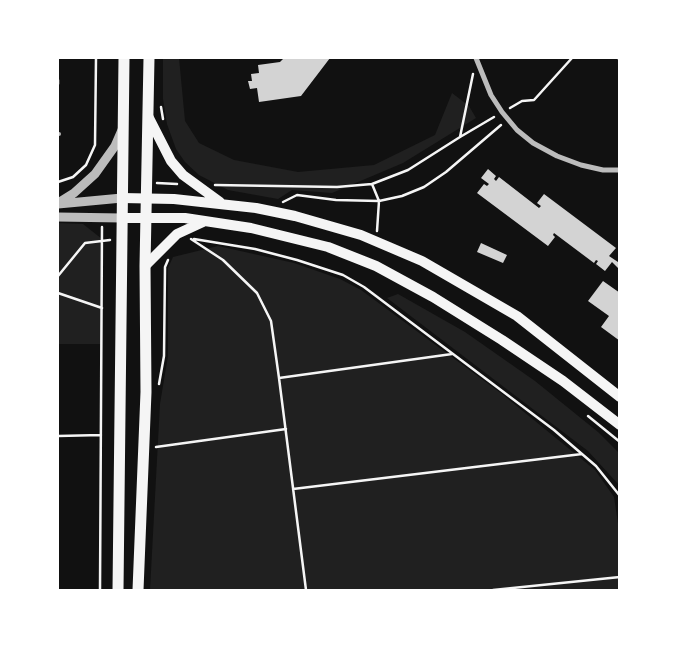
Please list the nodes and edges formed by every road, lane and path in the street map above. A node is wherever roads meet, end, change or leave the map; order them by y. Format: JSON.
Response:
{"nodes":[{"id":1,"x":96,"y":58,"type":"edge"},
{"id":2,"x":124,"y":58,"type":"edge"},
{"id":3,"x":149,"y":58,"type":"edge"},
{"id":4,"x":476,"y":58,"type":"edge"},
{"id":5,"x":572,"y":58,"type":"edge"},
{"id":6,"x":474,"y":66,"type":"dead end"},
{"id":7,"x":58,"y":80,"type":"edge"},
{"id":8,"x":58,"y":84,"type":"edge"},
{"id":9,"x":160,"y":99,"type":"dead end"},
{"id":10,"x":517,"y":105,"type":"dead end"},
{"id":11,"x":502,"y":112,"type":"junction"},
{"id":12,"x":148,"y":116,"type":"junction"},
{"id":13,"x":508,"y":120,"type":"junction"},
{"id":14,"x":164,"y":125,"type":"dead end"},
{"id":15,"x":123,"y":128,"type":"junction"},
{"id":16,"x":460,"y":136,"type":"junction"},
{"id":17,"x":620,"y":170,"type":"edge"},
{"id":18,"x":58,"y":182,"type":"edge"},
{"id":19,"x":372,"y":184,"type":"junction"},
{"id":20,"x":209,"y":185,"type":"dead end"},
{"id":21,"x":122,"y":198,"type":"junction"},
{"id":22,"x":147,"y":198,"type":"junction"},
{"id":23,"x":379,"y":201,"type":"junction"},
{"id":24,"x":58,"y":203,"type":"edge"},
{"id":25,"x":223,"y":203,"type":"junction"},
{"id":26,"x":282,"y":203,"type":"dead end"},
{"id":27,"x":58,"y":216,"type":"edge"},
{"id":28,"x":122,"y":218,"type":"junction"},
{"id":29,"x":146,"y":218,"type":"junction"},
{"id":30,"x":209,"y":220,"type":"junction"},
{"id":31,"x":377,"y":231,"type":"dead end"},
{"id":32,"x":194,"y":235,"type":"dead end"},
{"id":33,"x":189,"y":238,"type":"junction"},
{"id":34,"x":145,"y":266,"type":"junction"},
{"id":35,"x":58,"y":276,"type":"edge"},
{"id":36,"x":58,"y":293,"type":"edge"},
{"id":37,"x":102,"y":308,"type":"junction"},
{"id":38,"x":453,"y":354,"type":"junction"},
{"id":39,"x":279,"y":378,"type":"junction"},
{"id":40,"x":620,"y":397,"type":"edge"},
{"id":41,"x":582,"y":412,"type":"dead end"},
{"id":42,"x":620,"y":425,"type":"edge"},
{"id":43,"x":286,"y":429,"type":"junction"},
{"id":44,"x":101,"y":435,"type":"junction"},
{"id":45,"x":58,"y":436,"type":"edge"},
{"id":46,"x":620,"y":442,"type":"edge"},
{"id":47,"x":154,"y":447,"type":"dead end"},
{"id":48,"x":583,"y":454,"type":"junction"},
{"id":49,"x":293,"y":488,"type":"junction"},
{"id":50,"x":620,"y":496,"type":"edge"},
{"id":51,"x":620,"y":577,"type":"edge"},
{"id":52,"x":100,"y":590,"type":"edge"},
{"id":53,"x":118,"y":590,"type":"edge"},
{"id":54,"x":138,"y":590,"type":"edge"},
{"id":55,"x":306,"y":590,"type":"edge"},
{"id":56,"x":493,"y":590,"type":"edge"}],
"edges":[{"from":1,"to":18,"type":"path"},
{"from":2,"to":15,"type":"main road"},
{"from":3,"to":12,"type":"main road"},
{"from":4,"to":11,"type":"street"},
{"from":5,"to":10,"type":"path"},
{"from":6,"to":16,"type":"path"},
{"from":7,"to":8,"type":"path"},
{"from":9,"to":14,"type":"path"},
{"from":11,"to":13,"type":"street"},
{"from":11,"to":16,"type":"path"},
{"from":12,"to":22,"type":"main road"},
{"from":12,"to":25,"type":"main road"},
{"from":13,"to":17,"type":"street"},
{"from":13,"to":23,"type":"path"},
{"from":15,"to":21,"type":"main road"},
{"from":15,"to":24,"type":"street"},
{"from":16,"to":19,"type":"path"},
{"from":19,"to":20,"type":"path"},
{"from":19,"to":23,"type":"path"},
{"from":21,"to":22,"type":"main road"},
{"from":21,"to":24,"type":"street"},
{"from":21,"to":28,"type":"main road"},
{"from":22,"to":25,"type":"main road"},
{"from":22,"to":29,"type":"main road"},
{"from":23,"to":26,"type":"path"},
{"from":23,"to":31,"type":"path"},
{"from":25,"to":40,"type":"main road"},
{"from":27,"to":28,"type":"street"},
{"from":28,"to":29,"type":"main road"},
{"from":28,"to":53,"type":"main road"},
{"from":29,"to":30,"type":"main road"},
{"from":29,"to":34,"type":"main road"},
{"from":30,"to":34,"type":"main road"},
{"from":30,"to":42,"type":"main road"},
{"from":32,"to":33,"type":"path"},
{"from":33,"to":38,"type":"path"},
{"from":33,"to":39,"type":"path"},
{"from":34,"to":54,"type":"main road"},
{"from":35,"to":37,"type":"path"},
{"from":36,"to":37,"type":"path"},
{"from":37,"to":44,"type":"path"},
{"from":38,"to":39,"type":"path"},
{"from":38,"to":48,"type":"path"},
{"from":39,"to":43,"type":"path"},
{"from":41,"to":46,"type":"path"},
{"from":43,"to":47,"type":"path"},
{"from":43,"to":49,"type":"path"},
{"from":44,"to":45,"type":"path"},
{"from":44,"to":52,"type":"path"},
{"from":48,"to":49,"type":"path"},
{"from":48,"to":50,"type":"path"},
{"from":49,"to":55,"type":"path"},
{"from":51,"to":56,"type":"path"}]}
